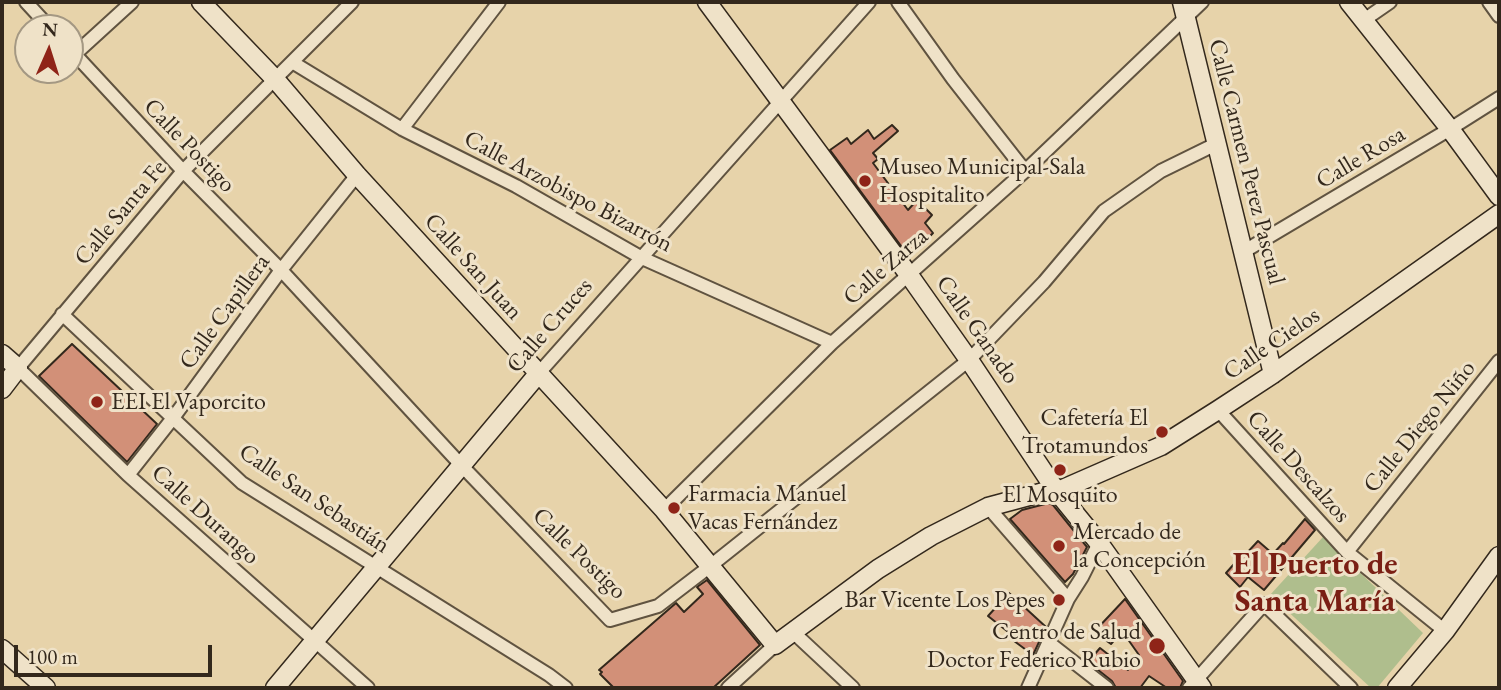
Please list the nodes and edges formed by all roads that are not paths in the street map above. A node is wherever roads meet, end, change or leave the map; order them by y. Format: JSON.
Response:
{"nodes":[{"id":1,"x":132,"y":2,"type":"edge"},
{"id":2,"x":201,"y":2,"type":"edge"},
{"id":3,"x":352,"y":2,"type":"edge"},
{"id":4,"x":499,"y":2,"type":"edge"},
{"id":5,"x":707,"y":2,"type":"edge"},
{"id":6,"x":869,"y":2,"type":"edge"},
{"id":7,"x":898,"y":2,"type":"edge"},
{"id":8,"x":1202,"y":2,"type":"edge"},
{"id":9,"x":1349,"y":2,"type":"edge"},
{"id":10,"x":1390,"y":2,"type":"edge"},
{"id":11,"x":1489,"y":2,"type":"edge"},
{"id":12,"x":1184,"y":9,"type":"edge"},
{"id":13,"x":1499,"y":16,"type":"edge"},
{"id":14,"x":1364,"y":20,"type":"junction"},
{"id":15,"x":84,"y":43,"type":"edge"},
{"id":16,"x":292,"y":62,"type":"junction"},
{"id":17,"x":84,"y":64,"type":"edge"},
{"id":18,"x":277,"y":82,"type":"junction"},
{"id":19,"x":1499,"y":98,"type":"edge"},
{"id":20,"x":781,"y":102,"type":"junction"},
{"id":21,"x":402,"y":129,"type":"junction"},
{"id":22,"x":1450,"y":129,"type":"junction"},
{"id":23,"x":1216,"y":144,"type":"junction"},
{"id":24,"x":183,"y":171,"type":"junction"},
{"id":25,"x":1025,"y":171,"type":"junction"},
{"id":26,"x":357,"y":175,"type":"junction"},
{"id":27,"x":1499,"y":196,"type":"edge"},
{"id":28,"x":1499,"y":214,"type":"edge"},
{"id":29,"x":1243,"y":252,"type":"junction"},
{"id":30,"x":642,"y":258,"type":"junction"},
{"id":31,"x":281,"y":270,"type":"junction"},
{"id":32,"x":909,"y":275,"type":"junction"},
{"id":33,"x":62,"y":314,"type":"junction"},
{"id":34,"x":832,"y":343,"type":"junction"},
{"id":35,"x":2,"y":354,"type":"edge"},
{"id":36,"x":969,"y":360,"type":"junction"},
{"id":37,"x":1499,"y":362,"type":"edge"},
{"id":38,"x":18,"y":368,"type":"junction"},
{"id":39,"x":538,"y":374,"type":"junction"},
{"id":40,"x":1273,"y":374,"type":"junction"},
{"id":41,"x":2,"y":389,"type":"edge"},
{"id":42,"x":1218,"y":410,"type":"junction"},
{"id":43,"x":173,"y":418,"type":"junction"},
{"id":44,"x":462,"y":466,"type":"junction"},
{"id":45,"x":128,"y":475,"type":"junction"},
{"id":46,"x":1056,"y":490,"type":"junction"},
{"id":47,"x":988,"y":507,"type":"junction"},
{"id":48,"x":664,"y":510,"type":"junction"},
{"id":49,"x":1099,"y":542,"type":"junction"},
{"id":50,"x":1347,"y":552,"type":"junction"},
{"id":51,"x":1499,"y":556,"type":"edge"},
{"id":52,"x":376,"y":566,"type":"junction"},
{"id":53,"x":709,"y":568,"type":"junction"},
{"id":54,"x":1069,"y":599,"type":"junction"},
{"id":55,"x":1445,"y":631,"type":"junction"},
{"id":56,"x":793,"y":632,"type":"junction"},
{"id":57,"x":315,"y":641,"type":"junction"},
{"id":58,"x":1048,"y":642,"type":"junction"},
{"id":59,"x":775,"y":645,"type":"junction"},
{"id":60,"x":2,"y":649,"type":"edge"},
{"id":61,"x":1195,"y":685,"type":"edge"},
{"id":62,"x":46,"y":688,"type":"edge"},
{"id":63,"x":275,"y":688,"type":"edge"},
{"id":64,"x":368,"y":688,"type":"edge"},
{"id":65,"x":566,"y":688,"type":"edge"},
{"id":66,"x":728,"y":688,"type":"edge"},
{"id":67,"x":853,"y":688,"type":"edge"},
{"id":68,"x":1028,"y":688,"type":"edge"},
{"id":69,"x":1107,"y":688,"type":"edge"},
{"id":70,"x":1351,"y":688,"type":"edge"},
{"id":71,"x":1397,"y":688,"type":"edge"}],
"edges":[{"from":1,"to":15,"type":"street"},
{"from":2,"to":18,"type":"street","name":"Calle San Juan"},
{"from":3,"to":16,"type":"street","name":"Calle Santa Fe"},
{"from":4,"to":21,"type":"street"},
{"from":5,"to":20,"type":"street","name":"Calle Ganado"},
{"from":6,"to":20,"type":"street","name":"Calle Cruces"},
{"from":7,"to":25,"type":"street"},
{"from":8,"to":12,"type":"street","name":"Calle Zarza"},
{"from":9,"to":14,"type":"street"},
{"from":10,"to":14,"type":"street"},
{"from":11,"to":13,"type":"street"},
{"from":12,"to":23,"type":"street","name":"Calle Carmen Perez Pascual"},
{"from":12,"to":25,"type":"street","name":"Calle Zarza"},
{"from":14,"to":22,"type":"street"},
{"from":16,"to":18,"type":"street","name":"Calle Santa Fe"},
{"from":16,"to":21,"type":"street","name":"Calle Arzobispo Bizarrón"},
{"from":17,"to":24,"type":"street","name":"Calle Postigo"},
{"from":18,"to":24,"type":"street","name":"Calle Santa Fe"},
{"from":18,"to":26,"type":"street","name":"Calle San Juan"},
{"from":19,"to":22,"type":"street","name":"Calle Rosa"},
{"from":20,"to":30,"type":"street","name":"Calle Cruces"},
{"from":20,"to":32,"type":"street","name":"Calle Ganado"},
{"from":21,"to":30,"type":"street","name":"Calle Arzobispo Bizarrón"},
{"from":22,"to":27,"type":"street"},
{"from":22,"to":29,"type":"street","name":"Calle Rosa"},
{"from":23,"to":29,"type":"street","name":"Calle Carmen Perez Pascual"},
{"from":23,"to":36,"type":"street","name":"Calle Postigo"},
{"from":24,"to":31,"type":"street","name":"Calle Postigo"},
{"from":24,"to":33,"type":"street","name":"Calle Santa Fe"},
{"from":25,"to":32,"type":"street","name":"Calle Zarza"},
{"from":26,"to":31,"type":"street","name":"Calle Capillera"},
{"from":26,"to":39,"type":"street","name":"Calle San Juan"},
{"from":28,"to":40,"type":"street","name":"Calle Cielos"},
{"from":29,"to":40,"type":"street","name":"Calle Carmen Perez Pascual"},
{"from":30,"to":34,"type":"street","name":"Calle Arzobispo Bizarrón"},
{"from":30,"to":39,"type":"street","name":"Calle Cruces"},
{"from":31,"to":43,"type":"street","name":"Calle Capillera"},
{"from":31,"to":44,"type":"street","name":"Calle Postigo"},
{"from":32,"to":34,"type":"street","name":"Calle Zarza"},
{"from":32,"to":36,"type":"street","name":"Calle Ganado"},
{"from":33,"to":38,"type":"street","name":"Calle Santa Fe"},
{"from":33,"to":43,"type":"street","name":"Calle San Sebastián"},
{"from":34,"to":48,"type":"street","name":"Calle Zarza"},
{"from":35,"to":38,"type":"street"},
{"from":36,"to":46,"type":"street","name":"Calle Ganado"},
{"from":36,"to":53,"type":"street","name":"Calle Postigo"},
{"from":37,"to":50,"type":"street","name":"Calle Diego Niño"},
{"from":38,"to":41,"type":"street"},
{"from":38,"to":45,"type":"street","name":"Calle Durango"},
{"from":39,"to":44,"type":"street","name":"Calle Cruces"},
{"from":39,"to":48,"type":"street","name":"Calle San Juan"},
{"from":40,"to":42,"type":"street","name":"Calle Cielos"},
{"from":42,"to":46,"type":"street","name":"Calle Cielos"},
{"from":42,"to":50,"type":"street","name":"Calle Descalzos"},
{"from":43,"to":45,"type":"street","name":"Calle Capillera"},
{"from":43,"to":52,"type":"street","name":"Calle San Sebastián"},
{"from":44,"to":52,"type":"street","name":"Calle Cruces"},
{"from":44,"to":53,"type":"street","name":"Calle Postigo"},
{"from":45,"to":57,"type":"street","name":"Calle Durango"},
{"from":46,"to":47,"type":"street","name":"Calle Cielos"},
{"from":46,"to":49,"type":"street","name":"Calle Ganado"},
{"from":47,"to":54,"type":"street"},
{"from":47,"to":56,"type":"street","name":"Calle Cielos"},
{"from":48,"to":53,"type":"street","name":"Calle San Juan"},
{"from":49,"to":54,"type":"street"},
{"from":49,"to":61,"type":"street","name":"Calle Ganado"},
{"from":50,"to":55,"type":"street","name":"Calle Descalzos"},
{"from":51,"to":55,"type":"street"},
{"from":52,"to":57,"type":"street","name":"Calle Cruces"},
{"from":52,"to":65,"type":"street","name":"Calle San Sebastián"},
{"from":53,"to":59,"type":"street","name":"Calle San Juan"},
{"from":54,"to":58,"type":"street"},
{"from":55,"to":71,"type":"street"},
{"from":56,"to":59,"type":"street","name":"Calle Cielos"},
{"from":56,"to":67,"type":"street"},
{"from":57,"to":63,"type":"street","name":"Calle Cruces"},
{"from":57,"to":64,"type":"street","name":"Calle Durango"},
{"from":58,"to":68,"type":"street"},
{"from":58,"to":69,"type":"street"},
{"from":59,"to":66,"type":"street"},
{"from":60,"to":62,"type":"street"},
{"from":61,"to":70,"type":"street"}]}
